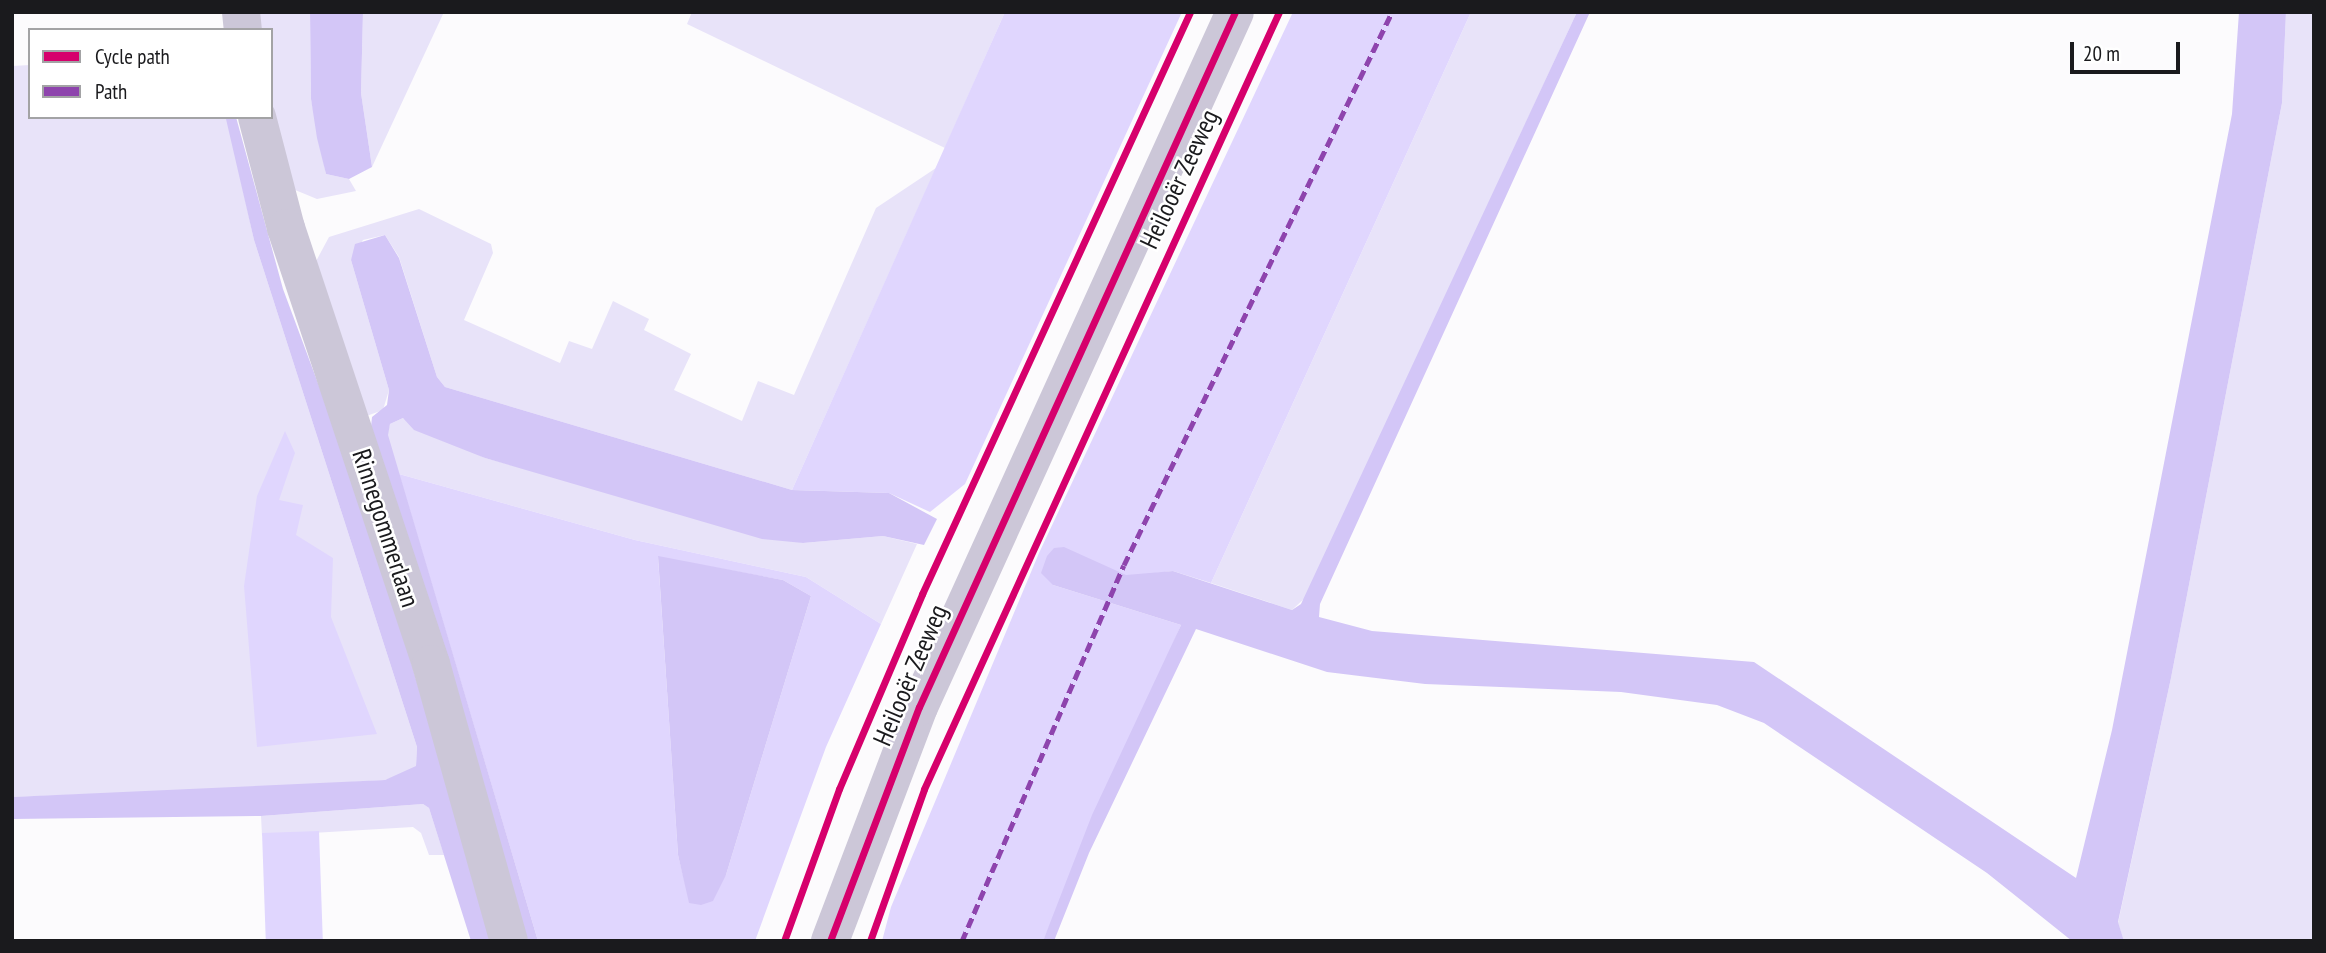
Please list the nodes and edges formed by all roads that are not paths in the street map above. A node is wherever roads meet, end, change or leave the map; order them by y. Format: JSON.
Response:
{"nodes":[{"id":1,"x":1235,"y":12,"type":"edge"},
{"id":2,"x":258,"y":119,"type":"edge"},
{"id":3,"x":509,"y":941,"type":"edge"},
{"id":4,"x":830,"y":941,"type":"edge"}],
"edges":[{"from":1,"to":4,"type":"street","name":"Heilooër Zeeweg"},
{"from":2,"to":3,"type":"street","name":"Rinnegommerlaan"}]}
